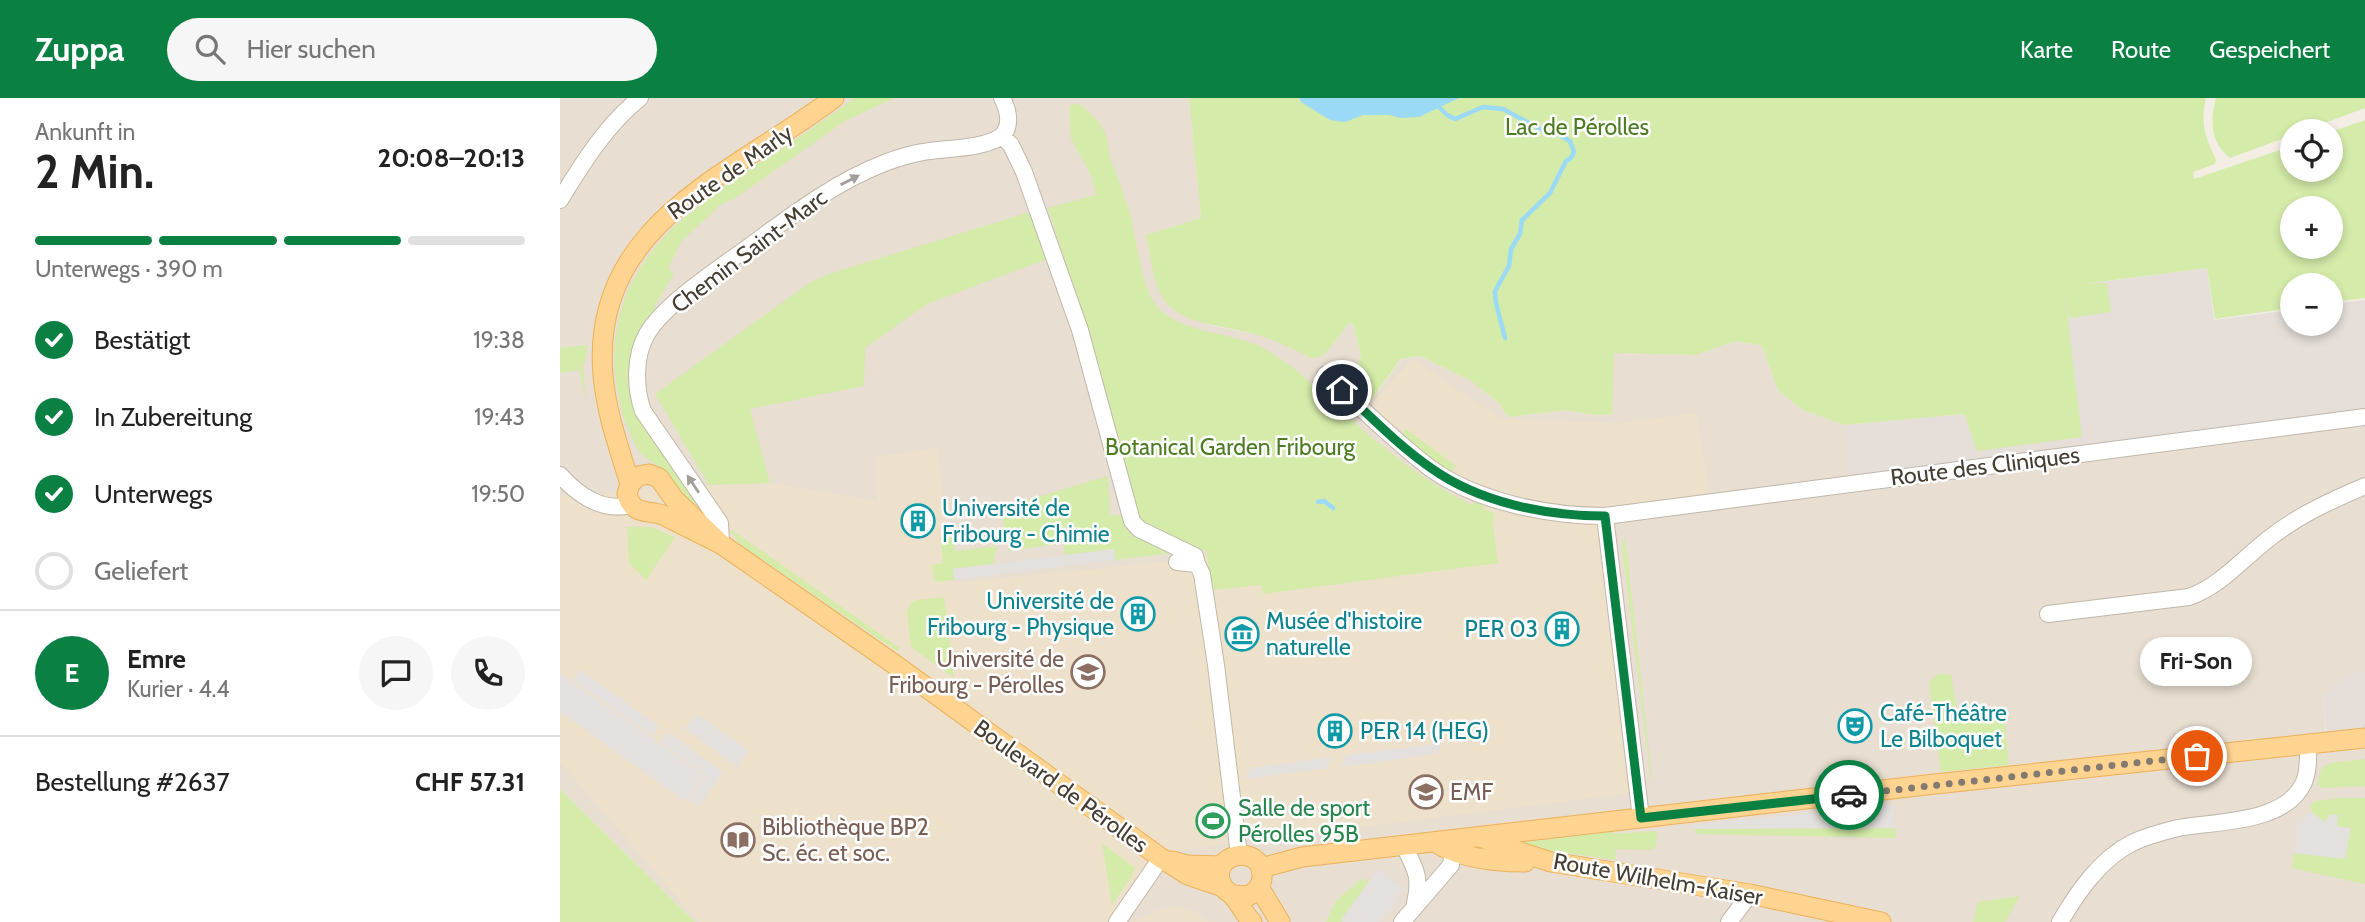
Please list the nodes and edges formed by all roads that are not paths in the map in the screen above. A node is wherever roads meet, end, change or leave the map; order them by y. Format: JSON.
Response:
{"nodes":[{"id":1,"x":640,"y":98,"type":"edge"},
{"id":2,"x":834,"y":98,"type":"edge"},
{"id":3,"x":1002,"y":98,"type":"edge"},
{"id":4,"x":1002,"y":136,"type":"junction"},
{"id":5,"x":560,"y":200,"type":"edge"},
{"id":6,"x":1325,"y":375,"type":"dead end"},
{"id":7,"x":611,"y":416,"type":"junction"},
{"id":8,"x":2365,"y":417,"type":"edge"},
{"id":9,"x":649,"y":474,"type":"junction"},
{"id":10,"x":560,"y":475,"type":"edge"},
{"id":11,"x":630,"y":484,"type":"junction"},
{"id":12,"x":2365,"y":486,"type":"edge"},
{"id":13,"x":667,"y":491,"type":"junction"},
{"id":14,"x":631,"y":505,"type":"junction"},
{"id":15,"x":653,"y":512,"type":"junction"},
{"id":16,"x":1605,"y":516,"type":"junction"},
{"id":17,"x":721,"y":544,"type":"junction"},
{"id":18,"x":1177,"y":562,"type":"dead end"},
{"id":19,"x":1196,"y":564,"type":"junction"},
{"id":20,"x":2048,"y":614,"type":"dead end"},
{"id":21,"x":2365,"y":738,"type":"edge"},
{"id":22,"x":2308,"y":744,"type":"junction"},
{"id":23,"x":1641,"y":818,"type":"junction"},
{"id":24,"x":1480,"y":836,"type":"junction"},
{"id":25,"x":1448,"y":845,"type":"junction"},
{"id":26,"x":1404,"y":846,"type":"junction"},
{"id":27,"x":1161,"y":858,"type":"junction"},
{"id":28,"x":1230,"y":860,"type":"junction"},
{"id":29,"x":1551,"y":862,"type":"junction"},
{"id":30,"x":1260,"y":878,"type":"junction"},
{"id":31,"x":1227,"y":891,"type":"junction"},
{"id":32,"x":1750,"y":894,"type":"junction"},
{"id":33,"x":1414,"y":906,"type":"junction"},
{"id":34,"x":1117,"y":922,"type":"edge"},
{"id":35,"x":1252,"y":922,"type":"edge"},
{"id":36,"x":1280,"y":922,"type":"edge"},
{"id":37,"x":1402,"y":922,"type":"edge"},
{"id":38,"x":1729,"y":922,"type":"edge"},
{"id":39,"x":1881,"y":922,"type":"edge"},
{"id":40,"x":2060,"y":922,"type":"edge"}],
"edges":[{"from":1,"to":5,"type":"street"},
{"from":2,"to":7,"type":"main road","name":"Route de Marly"},
{"from":3,"to":4,"type":"street"},
{"from":17,"to":4,"type":"street","name":"Chemin Saint-Marc","one_way":true},
{"from":4,"to":19,"type":"street"},
{"from":6,"to":16,"type":"street","name":"Route des Cliniques"},
{"from":7,"to":9,"type":"main road","name":"Route de Marly"},
{"from":7,"to":11,"type":"main road","name":"Route de Marly"},
{"from":8,"to":16,"type":"street","name":"Route des Cliniques"},
{"from":9,"to":11,"type":"main road"},
{"from":9,"to":13,"type":"main road"},
{"from":10,"to":14,"type":"street"},
{"from":11,"to":14,"type":"main road"},
{"from":12,"to":20,"type":"street"},
{"from":13,"to":15,"type":"main road"},
{"from":13,"to":17,"type":"main road"},
{"from":14,"to":15,"type":"main road"},
{"from":15,"to":17,"type":"main road"},
{"from":16,"to":23,"type":"street"},
{"from":17,"to":27,"type":"main road","name":"Boulevard de Pérolles"},
{"from":18,"to":19,"type":"street"},
{"from":19,"to":28,"type":"street"},
{"from":21,"to":22,"type":"main road"},
{"from":22,"to":23,"type":"main road"},
{"from":22,"to":40,"type":"street"},
{"from":23,"to":24,"type":"main road"},
{"from":24,"to":25,"type":"main road"},
{"from":24,"to":29,"type":"main road","name":"Route Wilhelm-Kaiser"},
{"from":25,"to":26,"type":"main road"},
{"from":25,"to":29,"type":"main road"},
{"from":25,"to":33,"type":"street"},
{"from":26,"to":30,"type":"main road"},
{"from":26,"to":33,"type":"street"},
{"from":27,"to":28,"type":"main road"},
{"from":27,"to":31,"type":"main road","name":"Boulevard de Pérolles"},
{"from":27,"to":34,"type":"street"},
{"from":28,"to":30,"type":"main road"},
{"from":28,"to":31,"type":"main road"},
{"from":29,"to":32,"type":"main road","name":"Route Wilhelm-Kaiser"},
{"from":30,"to":31,"type":"main road"},
{"from":30,"to":36,"type":"main road"},
{"from":31,"to":35,"type":"main road"},
{"from":32,"to":38,"type":"street"},
{"from":32,"to":39,"type":"main road","name":"Route Wilhelm-Kaiser"},
{"from":33,"to":37,"type":"street"}]}
